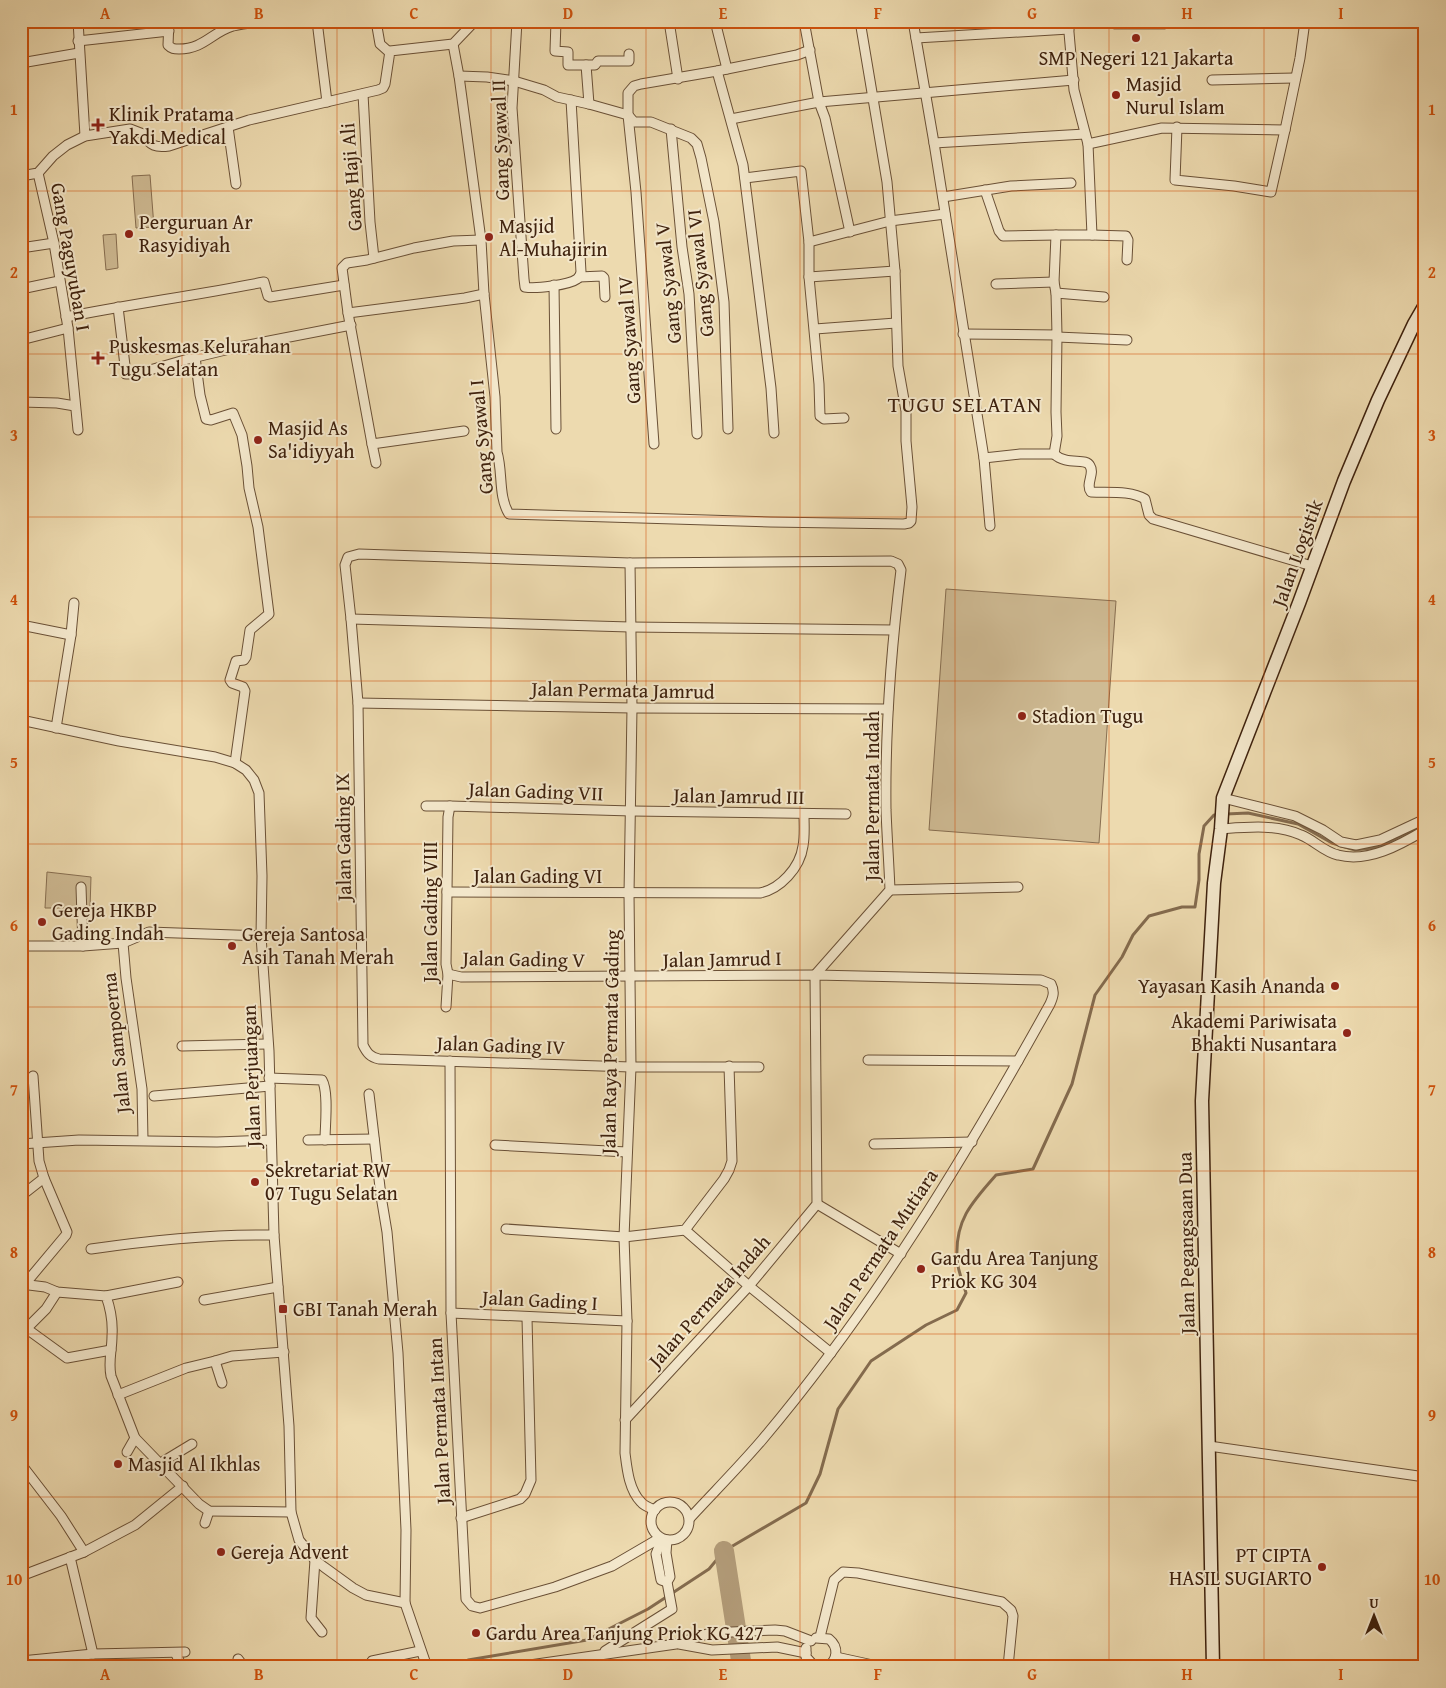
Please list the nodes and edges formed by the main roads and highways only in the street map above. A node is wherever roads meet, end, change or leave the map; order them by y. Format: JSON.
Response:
{"nodes":[{"id":1,"x":1425,"y":305,"type":"edge"},
{"id":2,"x":1222,"y":824,"type":"joint"},
{"id":3,"x":1213,"y":1667,"type":"edge"}],
"edges":[{"from":1,"to":2,"type":"main road","name":"Jalan Logistik"},
{"from":2,"to":3,"type":"main road","name":"Jalan Pegangsaan Dua"}]}
